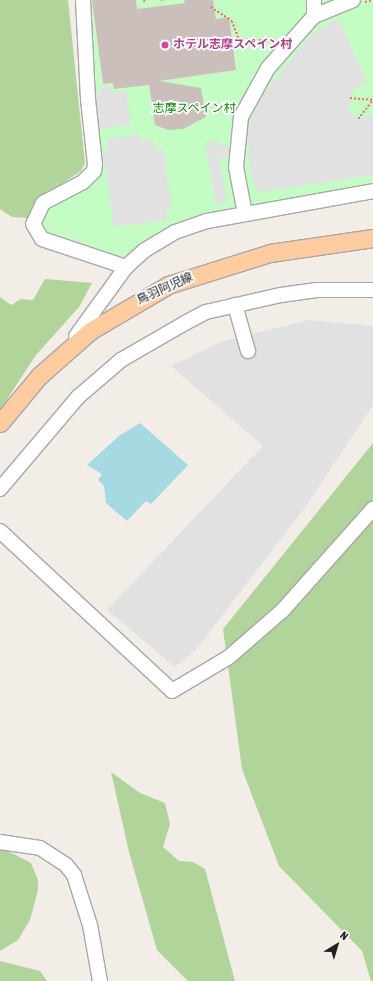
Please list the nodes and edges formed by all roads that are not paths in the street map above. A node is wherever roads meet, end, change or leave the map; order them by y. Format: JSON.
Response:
{"nodes":[{"id":1,"x":83,"y":0,"type":"edge"},
{"id":2,"x":314,"y":0,"type":"edge"},
{"id":3,"x":353,"y":0,"type":"edge"},
{"id":4,"x":314,"y":16,"type":"junction"},
{"id":5,"x":373,"y":191,"type":"edge"},
{"id":6,"x":245,"y":214,"type":"junction"},
{"id":7,"x":373,"y":238,"type":"edge"},
{"id":8,"x":126,"y":268,"type":"junction"},
{"id":9,"x":373,"y":290,"type":"edge"},
{"id":10,"x":235,"y":305,"type":"junction"},
{"id":11,"x":248,"y":351,"type":"dead end"},
{"id":12,"x":39,"y":376,"type":"junction"},
{"id":13,"x":0,"y":423,"type":"edge"},
{"id":14,"x":0,"y":489,"type":"edge"},
{"id":15,"x":373,"y":509,"type":"edge"},
{"id":16,"x":0,"y":531,"type":"edge"},
{"id":17,"x":0,"y":842,"type":"edge"},
{"id":18,"x":100,"y":981,"type":"edge"}],
"edges":[{"from":1,"to":8,"type":"street"},
{"from":2,"to":4,"type":"street"},
{"from":3,"to":4,"type":"street"},
{"from":4,"to":6,"type":"street"},
{"from":5,"to":6,"type":"street"},
{"from":6,"to":8,"type":"street"},
{"from":7,"to":12,"type":"main road","name":"鳥羽阿児線"},
{"from":8,"to":12,"type":"street"},
{"from":9,"to":10,"type":"street"},
{"from":10,"to":11,"type":"street"},
{"from":10,"to":14,"type":"street"},
{"from":12,"to":13,"type":"main road","name":"鳥羽阿児線"},
{"from":15,"to":16,"type":"street"},
{"from":17,"to":18,"type":"street"}]}
